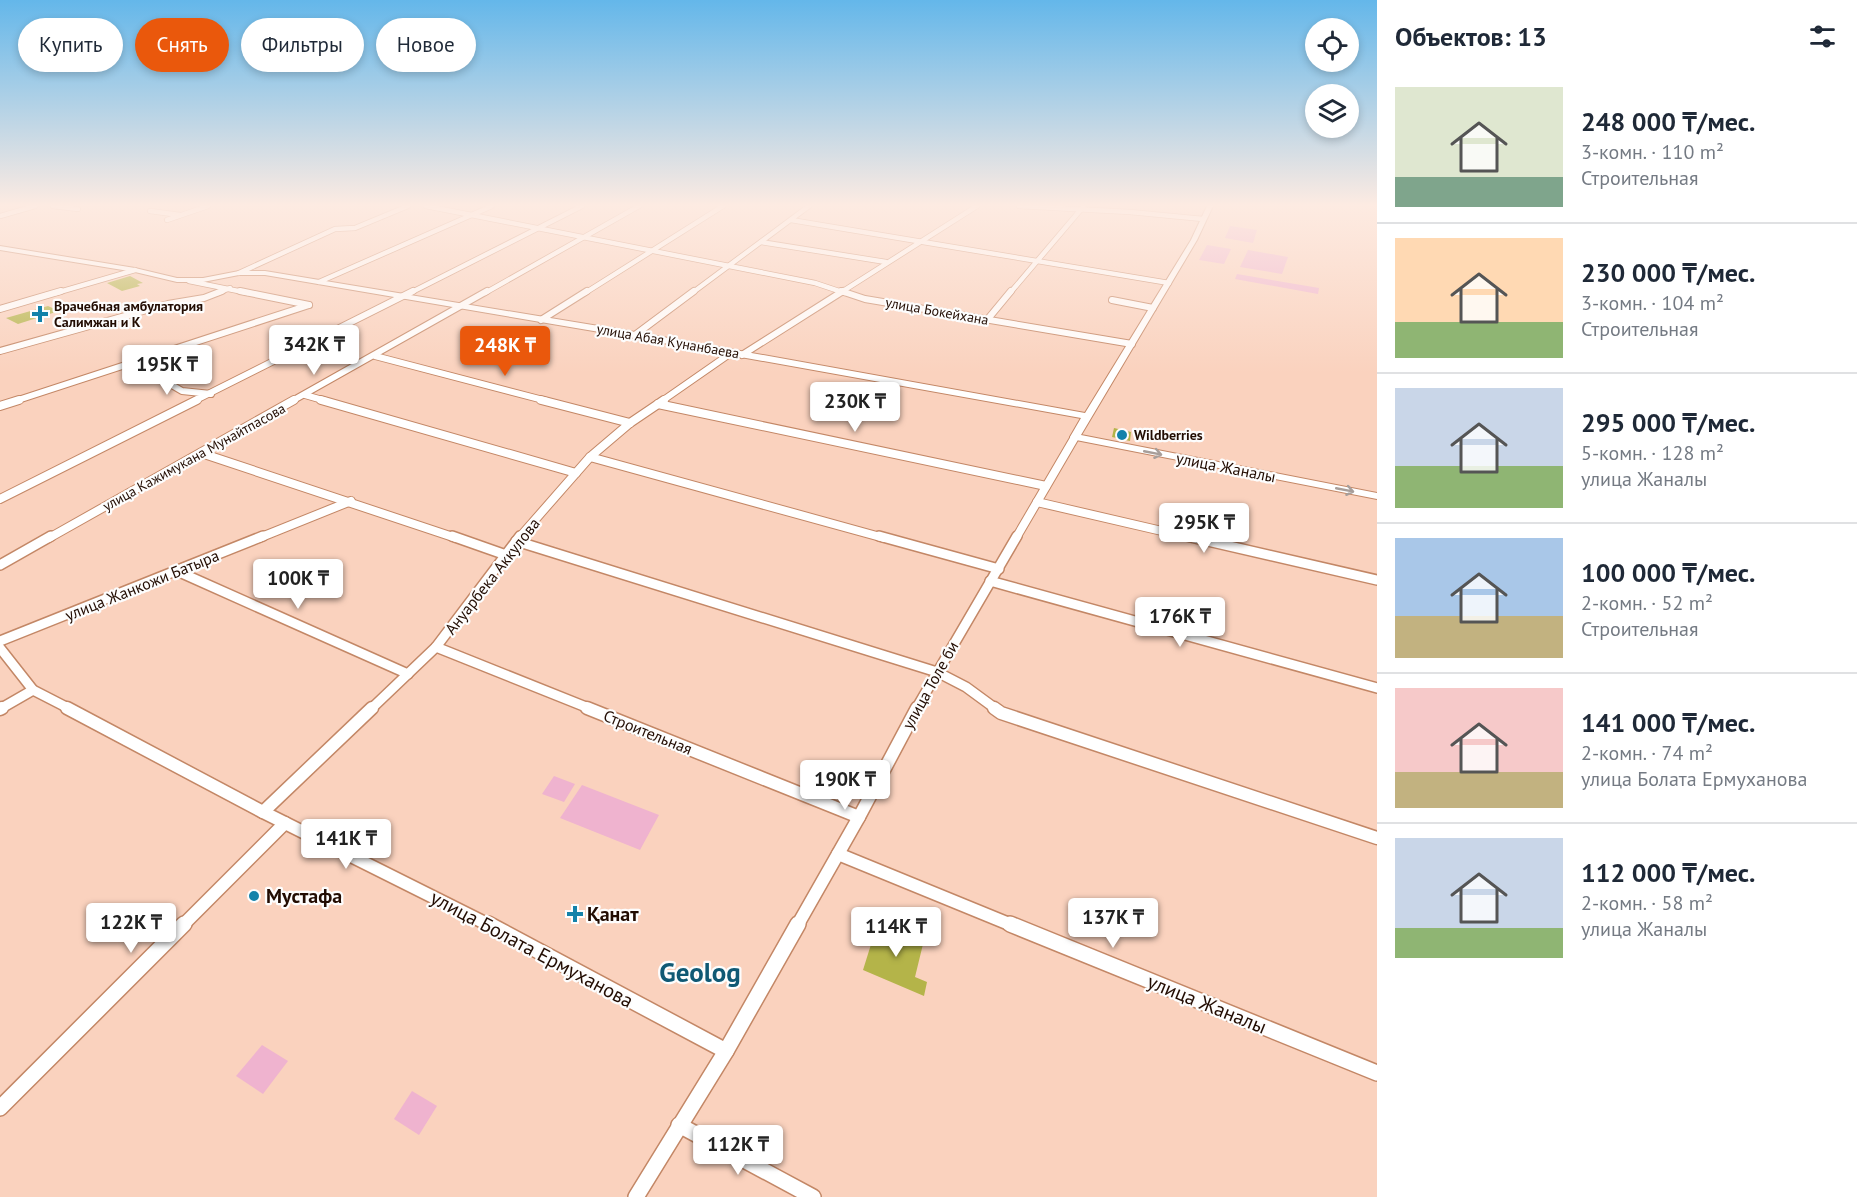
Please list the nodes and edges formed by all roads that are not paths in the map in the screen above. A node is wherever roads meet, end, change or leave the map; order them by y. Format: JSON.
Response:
{"nodes":[{"id":1,"x":85,"y":262,"type":"edge"},
{"id":2,"x":261,"y":262,"type":"edge"},
{"id":3,"x":365,"y":262,"type":"edge"},
{"id":4,"x":473,"y":262,"type":"edge"},
{"id":5,"x":540,"y":262,"type":"edge"},
{"id":6,"x":633,"y":262,"type":"edge"},
{"id":7,"x":714,"y":262,"type":"edge"},
{"id":8,"x":733,"y":262,"type":"edge"},
{"id":9,"x":886,"y":262,"type":"edge"},
{"id":10,"x":1036,"y":262,"type":"edge"},
{"id":11,"x":1049,"y":262,"type":"edge"},
{"id":12,"x":1181,"y":262,"type":"edge"},
{"id":13,"x":256,"y":264,"type":"junction"},
{"id":14,"x":729,"y":265,"type":"junction"},
{"id":15,"x":135,"y":270,"type":"junction"},
{"id":16,"x":239,"y":273,"type":"junction"},
{"id":17,"x":265,"y":273,"type":"junction"},
{"id":18,"x":189,"y":281,"type":"junction"},
{"id":19,"x":319,"y":282,"type":"junction"},
{"id":20,"x":1169,"y":283,"type":"junction"},
{"id":21,"x":230,"y":288,"type":"junction"},
{"id":22,"x":843,"y":292,"type":"junction"},
{"id":23,"x":405,"y":297,"type":"junction"},
{"id":24,"x":1112,"y":300,"type":"dead end"},
{"id":25,"x":461,"y":307,"type":"junction"},
{"id":26,"x":0,"y":309,"type":"edge"},
{"id":27,"x":1154,"y":309,"type":"junction"},
{"id":28,"x":541,"y":320,"type":"junction"},
{"id":29,"x":987,"y":320,"type":"junction"},
{"id":30,"x":634,"y":335,"type":"junction"},
{"id":31,"x":1132,"y":344,"type":"junction"},
{"id":32,"x":0,"y":351,"type":"edge"},
{"id":33,"x":730,"y":352,"type":"junction"},
{"id":34,"x":742,"y":355,"type":"junction"},
{"id":35,"x":375,"y":356,"type":"junction"},
{"id":36,"x":134,"y":363,"type":"junction"},
{"id":37,"x":212,"y":394,"type":"junction"},
{"id":38,"x":305,"y":395,"type":"junction"},
{"id":39,"x":658,"y":404,"type":"junction"},
{"id":40,"x":0,"y":406,"type":"edge"},
{"id":41,"x":1086,"y":416,"type":"junction"},
{"id":42,"x":630,"y":423,"type":"junction"},
{"id":43,"x":1075,"y":437,"type":"junction"},
{"id":44,"x":201,"y":453,"type":"junction"},
{"id":45,"x":590,"y":457,"type":"junction"},
{"id":46,"x":576,"y":473,"type":"junction"},
{"id":47,"x":1046,"y":486,"type":"junction"},
{"id":48,"x":1377,"y":496,"type":"edge"},
{"id":49,"x":0,"y":499,"type":"edge"},
{"id":50,"x":351,"y":501,"type":"junction"},
{"id":51,"x":1037,"y":502,"type":"junction"},
{"id":52,"x":516,"y":542,"type":"junction"},
{"id":53,"x":506,"y":555,"type":"junction"},
{"id":54,"x":0,"y":565,"type":"edge"},
{"id":55,"x":999,"y":569,"type":"junction"},
{"id":56,"x":177,"y":571,"type":"junction"},
{"id":57,"x":1377,"y":580,"type":"edge"},
{"id":58,"x":990,"y":581,"type":"junction"},
{"id":59,"x":0,"y":641,"type":"edge"},
{"id":60,"x":436,"y":647,"type":"junction"},
{"id":61,"x":0,"y":648,"type":"edge"},
{"id":62,"x":937,"y":672,"type":"junction"},
{"id":63,"x":408,"y":674,"type":"junction"},
{"id":64,"x":1377,"y":688,"type":"edge"},
{"id":65,"x":33,"y":690,"type":"junction"},
{"id":66,"x":0,"y":709,"type":"edge"},
{"id":67,"x":263,"y":812,"type":"junction"},
{"id":68,"x":859,"y":817,"type":"junction"},
{"id":69,"x":285,"y":823,"type":"junction"},
{"id":70,"x":1377,"y":838,"type":"edge"},
{"id":71,"x":838,"y":854,"type":"junction"},
{"id":72,"x":726,"y":1051,"type":"junction"},
{"id":73,"x":1377,"y":1073,"type":"edge"},
{"id":74,"x":0,"y":1108,"type":"edge"},
{"id":75,"x":679,"y":1125,"type":"junction"},
{"id":76,"x":636,"y":1197,"type":"edge"},
{"id":77,"x":813,"y":1197,"type":"edge"}],
"edges":[{"from":1,"to":15,"type":"street","name":"улица Абая Кунанбаева"},
{"from":2,"to":13,"type":"street"},
{"from":3,"to":19,"type":"street"},
{"from":4,"to":23,"type":"street"},
{"from":5,"to":25,"type":"street","name":"улица Кажимукана Мунайтпасова"},
{"from":6,"to":28,"type":"street"},
{"from":7,"to":14,"type":"street","name":"улица Бокейхана"},
{"from":8,"to":14,"type":"street"},
{"from":9,"to":22,"type":"street"},
{"from":10,"to":29,"type":"street"},
{"from":11,"to":20,"type":"street"},
{"from":12,"to":20,"type":"street","name":"улица Толе би"},
{"from":13,"to":16,"type":"street"},
{"from":13,"to":17,"type":"street"},
{"from":14,"to":22,"type":"street","name":"улица Бокейхана"},
{"from":14,"to":30,"type":"street"},
{"from":15,"to":18,"type":"street","name":"улица Абая Кунанбаева"},
{"from":15,"to":26,"type":"street"},
{"from":16,"to":17,"type":"street","name":"улица Абая Кунанбаева"},
{"from":16,"to":18,"type":"street","name":"улица Абая Кунанбаева"},
{"from":17,"to":19,"type":"street","name":"улица Абая Кунанбаева"},
{"from":18,"to":21,"type":"street"},
{"from":19,"to":23,"type":"street","name":"улица Абая Кунанбаева"},
{"from":20,"to":27,"type":"street","name":"улица Толе би"},
{"from":21,"to":32,"type":"street"},
{"from":21,"to":36,"type":"street"},
{"from":22,"to":29,"type":"street","name":"улица Бокейхана"},
{"from":22,"to":34,"type":"street"},
{"from":23,"to":25,"type":"street","name":"улица Абая Кунанбаева"},
{"from":23,"to":37,"type":"street"},
{"from":24,"to":27,"type":"street"},
{"from":25,"to":28,"type":"street","name":"улица Абая Кунанбаева"},
{"from":25,"to":35,"type":"street","name":"улица Кажимукана Мунайтпасова"},
{"from":27,"to":31,"type":"street","name":"улица Толе би"},
{"from":28,"to":30,"type":"street","name":"улица Абая Кунанбаева"},
{"from":29,"to":31,"type":"street","name":"улица Бокейхана"},
{"from":30,"to":33,"type":"street","name":"улица Абая Кунанбаева"},
{"from":31,"to":41,"type":"street","name":"улица Толе би"},
{"from":33,"to":34,"type":"street","name":"улица Абая Кунанбаева"},
{"from":33,"to":39,"type":"street","name":"Ануарбека Аккулова"},
{"from":34,"to":41,"type":"street","name":"улица Абая Кунанбаева"},
{"from":35,"to":38,"type":"street","name":"улица Кажимукана Мунайтпасова"},
{"from":35,"to":42,"type":"street"},
{"from":36,"to":37,"type":"street"},
{"from":36,"to":40,"type":"street"},
{"from":37,"to":49,"type":"street"},
{"from":38,"to":44,"type":"street","name":"улица Кажимукана Мунайтпасова"},
{"from":38,"to":46,"type":"street"},
{"from":39,"to":42,"type":"street","name":"Ануарбека Аккулова"},
{"from":39,"to":47,"type":"street"},
{"from":41,"to":43,"type":"street","name":"улица Толе би"},
{"from":42,"to":45,"type":"street","name":"Ануарбека Аккулова"},
{"from":43,"to":47,"type":"street","name":"улица Толе би"},
{"from":43,"to":48,"type":"street","name":"улица Жаналы","one_way":true},
{"from":44,"to":50,"type":"street"},
{"from":44,"to":54,"type":"street","name":"улица Кажимукана Мунайтпасова"},
{"from":45,"to":46,"type":"street","name":"Ануарбека Аккулова"},
{"from":45,"to":55,"type":"street"},
{"from":46,"to":52,"type":"street","name":"Ануарбека Аккулова"},
{"from":47,"to":51,"type":"street","name":"улица Толе би"},
{"from":50,"to":53,"type":"street"},
{"from":50,"to":56,"type":"street","name":"улица Жанкожи Батыра"},
{"from":51,"to":55,"type":"street","name":"улица Толе би"},
{"from":51,"to":57,"type":"street"},
{"from":52,"to":53,"type":"street","name":"Ануарбека Аккулова"},
{"from":52,"to":62,"type":"street"},
{"from":53,"to":60,"type":"street","name":"Ануарбека Аккулова"},
{"from":55,"to":58,"type":"street","name":"улица Толе би"},
{"from":56,"to":59,"type":"street","name":"улица Жанкожи Батыра"},
{"from":56,"to":63,"type":"street"},
{"from":58,"to":62,"type":"street","name":"улица Толе би"},
{"from":58,"to":64,"type":"street"},
{"from":60,"to":63,"type":"street","name":"Ануарбека Аккулова"},
{"from":60,"to":68,"type":"street","name":"Строительная"},
{"from":61,"to":65,"type":"street","name":"улица Болата Ермуханова"},
{"from":62,"to":68,"type":"street","name":"улица Толе би"},
{"from":62,"to":70,"type":"street"},
{"from":63,"to":67,"type":"street","name":"Ануарбека Аккулова"},
{"from":65,"to":66,"type":"street"},
{"from":65,"to":67,"type":"street","name":"улица Болата Ермуханова"},
{"from":67,"to":69,"type":"street","name":"улица Болата Ермуханова"},
{"from":68,"to":71,"type":"street","name":"улица Толе би"},
{"from":69,"to":72,"type":"street","name":"улица Болата Ермуханова"},
{"from":69,"to":74,"type":"street"},
{"from":71,"to":72,"type":"street","name":"улица Толе би"},
{"from":71,"to":73,"type":"street","name":"улица Жаналы"},
{"from":72,"to":75,"type":"street","name":"улица Толе би"},
{"from":75,"to":76,"type":"street","name":"улица Толе би"},
{"from":75,"to":77,"type":"street"}]}
